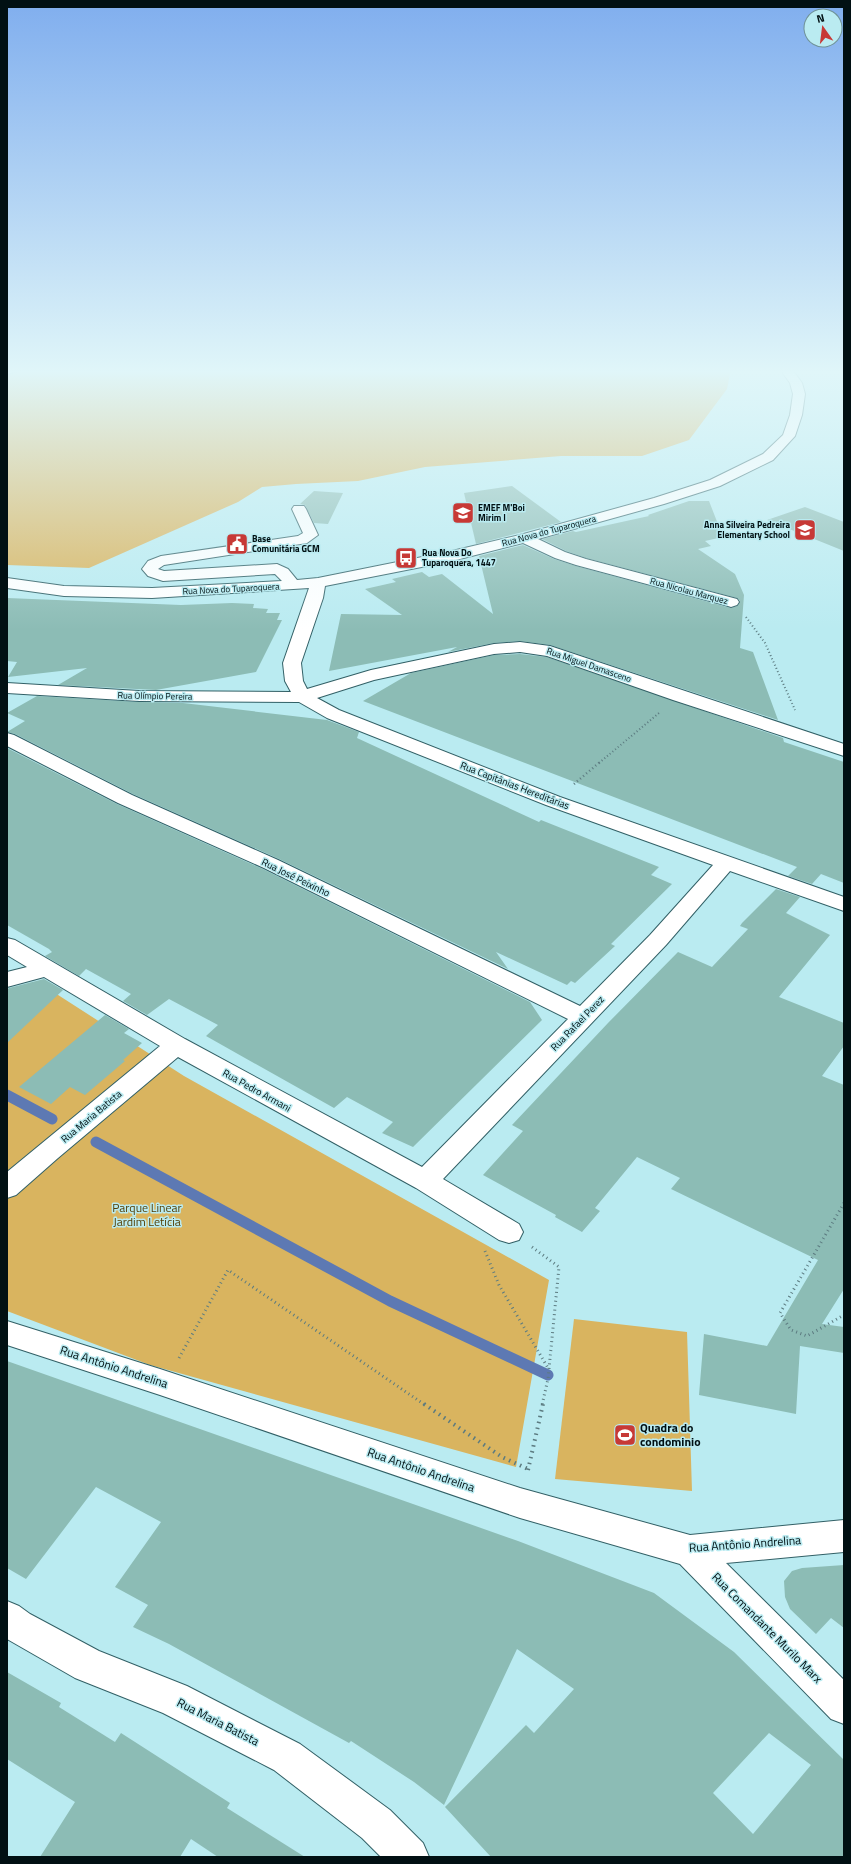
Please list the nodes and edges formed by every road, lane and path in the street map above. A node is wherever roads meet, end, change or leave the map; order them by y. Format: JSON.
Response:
{"nodes":[{"id":1,"x":769,"y":456,"type":"edge"},
{"id":2,"x":299,"y":508,"type":"dead end"},
{"id":3,"x":525,"y":538,"type":"junction"},
{"id":4,"x":7,"y":583,"type":"edge"},
{"id":5,"x":318,"y":583,"type":"junction"},
{"id":6,"x":292,"y":585,"type":"junction"},
{"id":7,"x":731,"y":602,"type":"joint"},
{"id":8,"x":7,"y":688,"type":"edge"},
{"id":9,"x":679,"y":696,"type":"junction"},
{"id":10,"x":303,"y":697,"type":"junction"},
{"id":11,"x":801,"y":735,"type":"junction"},
{"id":12,"x":7,"y":739,"type":"edge"},
{"id":13,"x":844,"y":750,"type":"edge"},
{"id":14,"x":553,"y":801,"type":"junction"},
{"id":15,"x":726,"y":862,"type":"junction"},
{"id":16,"x":844,"y":904,"type":"edge"},
{"id":17,"x":7,"y":945,"type":"edge"},
{"id":18,"x":47,"y":969,"type":"junction"},
{"id":19,"x":7,"y":980,"type":"edge"},
{"id":20,"x":583,"y":1017,"type":"junction"},
{"id":21,"x":176,"y":1045,"type":"junction"},
{"id":22,"x":425,"y":1181,"type":"junction"},
{"id":23,"x":7,"y":1188,"type":"edge"},
{"id":24,"x":844,"y":1203,"type":"edge"},
{"id":25,"x":500,"y":1226,"type":"junction"},
{"id":26,"x":844,"y":1315,"type":"edge"},
{"id":27,"x":7,"y":1333,"type":"edge"},
{"id":28,"x":548,"y":1368,"type":"junction"},
{"id":29,"x":160,"y":1382,"type":"junction"},
{"id":30,"x":528,"y":1469,"type":"junction"},
{"id":31,"x":520,"y":1503,"type":"junction"},
{"id":32,"x":844,"y":1536,"type":"edge"},
{"id":33,"x":690,"y":1550,"type":"junction"},
{"id":34,"x":7,"y":1618,"type":"edge"},
{"id":35,"x":844,"y":1706,"type":"edge"},
{"id":36,"x":409,"y":1857,"type":"edge"}],
"edges":[{"from":1,"to":3,"type":"street","name":"Rua Nova do Tuparoquera"},
{"from":2,"to":6,"type":"street"},
{"from":3,"to":5,"type":"street","name":"Rua Nova do Tuparoquera"},
{"from":3,"to":7,"type":"street","name":"Rua Nicolau Marquez"},
{"from":4,"to":6,"type":"street","name":"Rua Nova do Tuparoquera"},
{"from":5,"to":6,"type":"street","name":"Rua Nova do Tuparoquera"},
{"from":5,"to":10,"type":"street"},
{"from":7,"to":11,"type":"path","name":"Rua Nicolau Marquez"},
{"from":8,"to":10,"type":"street","name":"Rua Olímpio Pereira"},
{"from":9,"to":10,"type":"street","name":"Rua Miguel Damasceno"},
{"from":9,"to":11,"type":"street","name":"Rua Miguel Damasceno"},
{"from":9,"to":14,"type":"path"},
{"from":10,"to":14,"type":"street","name":"Rua Capitânias Hereditárias"},
{"from":11,"to":13,"type":"street","name":"Rua Miguel Damasceno"},
{"from":12,"to":20,"type":"street","name":"Rua José Peixinho"},
{"from":14,"to":15,"type":"street","name":"Rua Capitânias Hereditárias"},
{"from":15,"to":16,"type":"street","name":"Rua Capitânias Hereditárias"},
{"from":15,"to":20,"type":"street","name":"Rua Rafael Perez"},
{"from":17,"to":18,"type":"street","name":"Rua Pedro Armani"},
{"from":18,"to":19,"type":"street"},
{"from":18,"to":21,"type":"street","name":"Rua Pedro Armani"},
{"from":20,"to":22,"type":"street","name":"Rua Rafael Perez"},
{"from":21,"to":22,"type":"street","name":"Rua Pedro Armani"},
{"from":21,"to":23,"type":"street","name":"Rua Maria Batista"},
{"from":22,"to":25,"type":"street","name":"Rua Pedro Armani"},
{"from":24,"to":26,"type":"path"},
{"from":25,"to":28,"type":"path"},
{"from":25,"to":28,"type":"path"},
{"from":27,"to":29,"type":"street","name":"Rua Antônio Andrelina"},
{"from":28,"to":30,"type":"path"},
{"from":29,"to":30,"type":"path"},
{"from":29,"to":31,"type":"street","name":"Rua Antônio Andrelina"},
{"from":30,"to":31,"type":"path"},
{"from":31,"to":33,"type":"street","name":"Rua Antônio Andrelina"},
{"from":32,"to":33,"type":"street","name":"Rua Antônio Andrelina"},
{"from":33,"to":35,"type":"street","name":"Rua Comandante Murilo Marx"},
{"from":34,"to":36,"type":"street","name":"Rua Maria Batista"}]}
